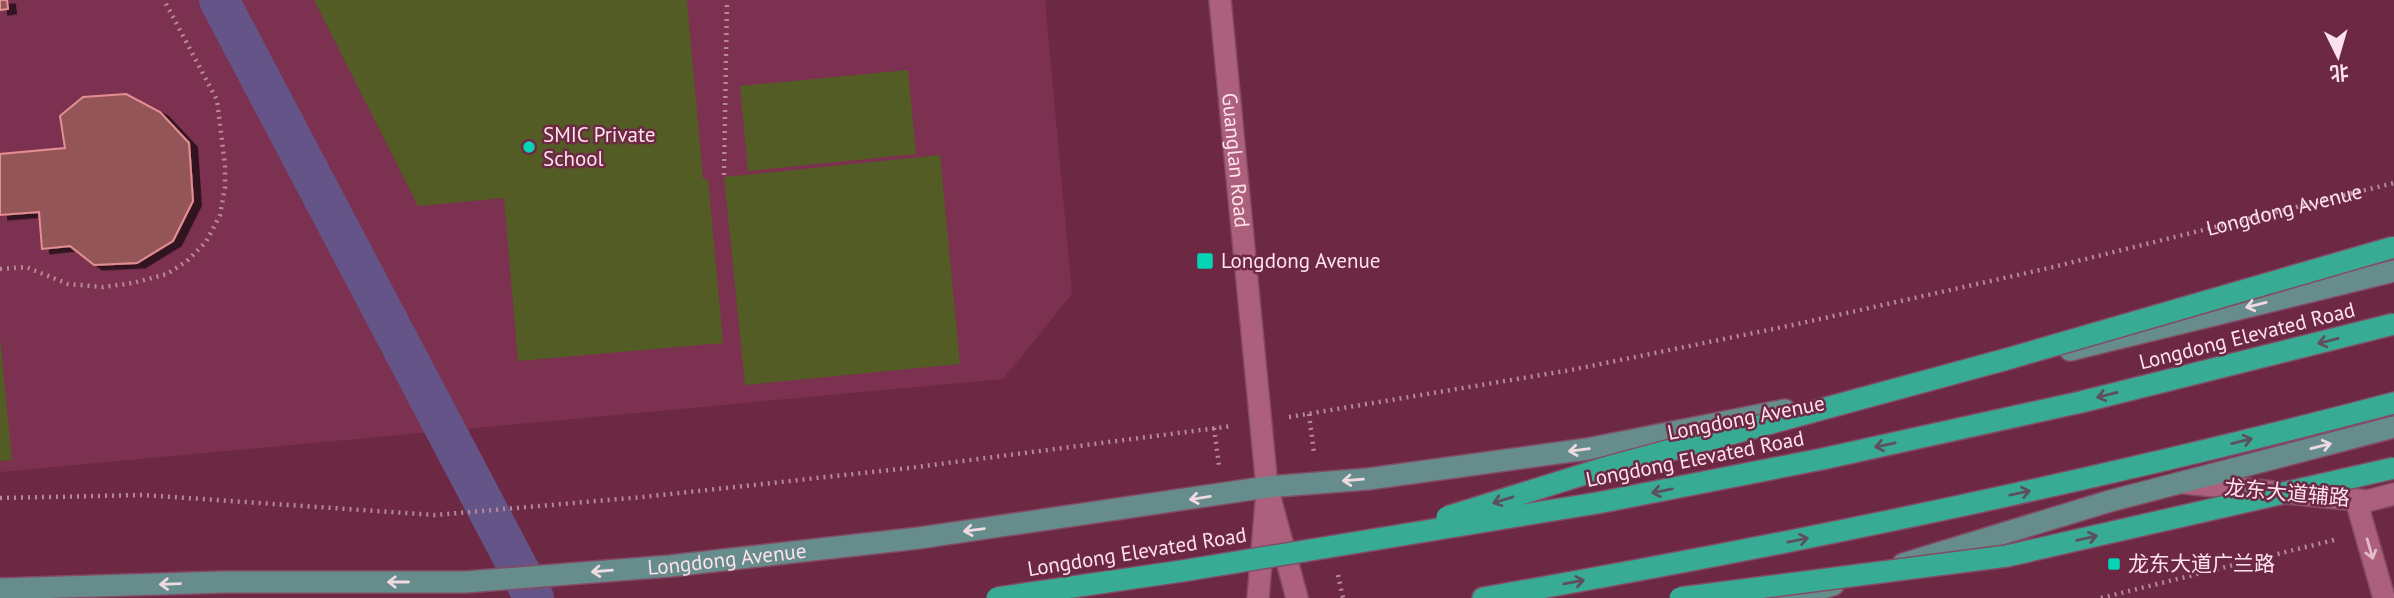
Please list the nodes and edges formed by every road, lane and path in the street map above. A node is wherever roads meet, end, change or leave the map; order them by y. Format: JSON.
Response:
{"nodes":[{"id":1,"x":164,"y":0,"type":"edge"},
{"id":2,"x":727,"y":0,"type":"edge"},
{"id":3,"x":1220,"y":0,"type":"edge"},
{"id":4,"x":724,"y":175,"type":"dead end"},
{"id":5,"x":2394,"y":183,"type":"edge"},
{"id":6,"x":2394,"y":247,"type":"edge"},
{"id":7,"x":0,"y":269,"type":"edge"},
{"id":8,"x":2394,"y":271,"type":"edge"},
{"id":9,"x":2394,"y":324,"type":"edge"},
{"id":10,"x":2394,"y":403,"type":"edge"},
{"id":11,"x":1259,"y":422,"type":"junction"},
{"id":12,"x":2394,"y":427,"type":"edge"},
{"id":13,"x":2394,"y":468,"type":"edge"},
{"id":14,"x":2178,"y":483,"type":"junction"},
{"id":15,"x":1267,"y":487,"type":"junction"},
{"id":16,"x":2394,"y":494,"type":"edge"},
{"id":17,"x":0,"y":498,"type":"edge"},
{"id":18,"x":2356,"y":500,"type":"junction"},
{"id":19,"x":2339,"y":539,"type":"dead end"},
{"id":20,"x":1372,"y":540,"type":"junction"},
{"id":21,"x":0,"y":589,"type":"edge"},
{"id":22,"x":998,"y":598,"type":"edge"},
{"id":23,"x":1258,"y":598,"type":"edge"},
{"id":24,"x":1297,"y":598,"type":"edge"},
{"id":25,"x":1483,"y":598,"type":"edge"},
{"id":26,"x":1680,"y":598,"type":"edge"},
{"id":27,"x":1784,"y":598,"type":"edge"},
{"id":28,"x":2101,"y":598,"type":"edge"},
{"id":29,"x":2384,"y":598,"type":"edge"}],
"edges":[{"from":1,"to":7,"type":"path"},
{"from":2,"to":4,"type":"path"},
{"from":3,"to":11,"type":"street","name":"Guanglan Road"},
{"from":5,"to":11,"type":"path","name":"Longdong Avenue"},
{"from":6,"to":20,"type":"highway","one_way":true,"bridge":true},
{"from":8,"to":15,"type":"main road","name":"Longdong Avenue","one_way":true},
{"from":9,"to":20,"type":"highway","name":"Longdong Elevated Road","one_way":true,"bridge":true},
{"from":25,"to":10,"type":"highway","one_way":true},
{"from":11,"to":15,"type":"street","name":"Guanglan Road"},
{"from":11,"to":17,"type":"path","name":"Longdong Avenue"},
{"from":14,"to":12,"type":"main road","one_way":true},
{"from":26,"to":13,"type":"highway","one_way":true,"bridge":true},
{"from":14,"to":18,"type":"street","name":"龙东大道辅路"},
{"from":14,"to":27,"type":"main road"},
{"from":15,"to":21,"type":"main road","name":"Longdong Avenue","one_way":true},
{"from":15,"to":23,"type":"street"},
{"from":15,"to":24,"type":"street"},
{"from":16,"to":18,"type":"street","name":"龙东大道辅路"},
{"from":18,"to":29,"type":"street","one_way":true},
{"from":19,"to":28,"type":"path"},
{"from":20,"to":22,"type":"highway","name":"Longdong Elevated Road","bridge":true}]}
